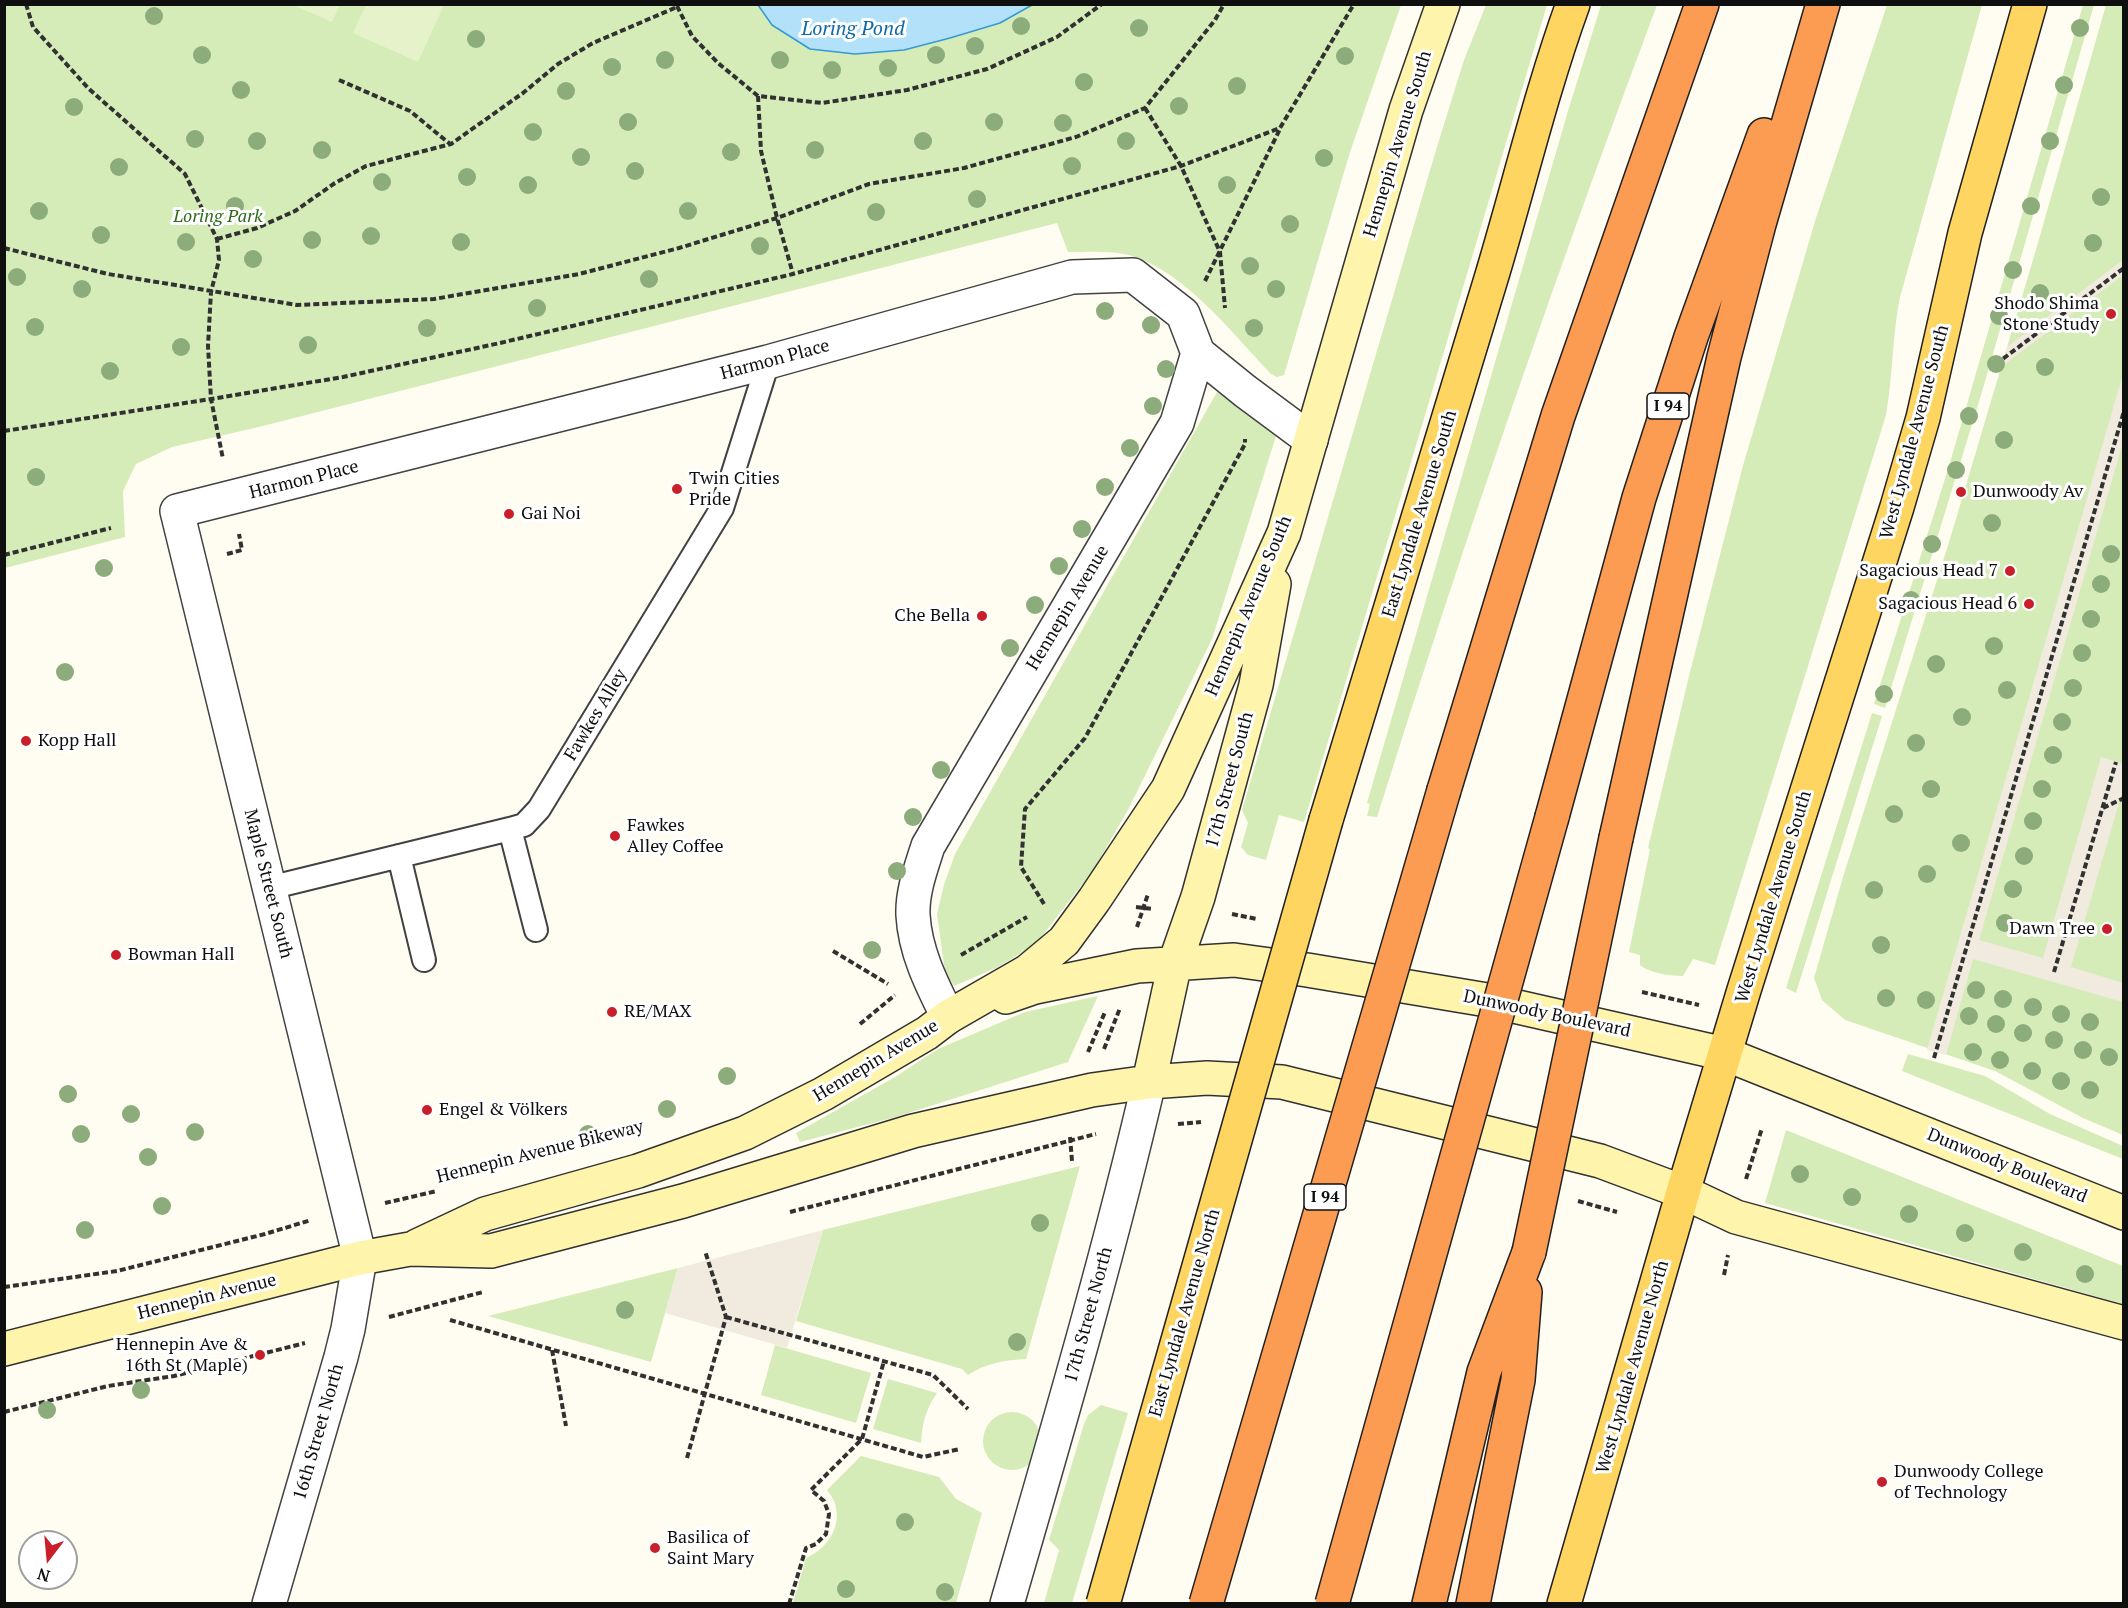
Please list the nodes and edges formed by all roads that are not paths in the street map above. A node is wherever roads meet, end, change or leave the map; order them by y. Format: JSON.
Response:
{"nodes":[{"id":1,"x":1443,"y":4,"type":"edge"},
{"id":2,"x":1573,"y":4,"type":"edge"},
{"id":3,"x":1702,"y":4,"type":"edge"},
{"id":4,"x":1814,"y":4,"type":"edge"},
{"id":5,"x":1823,"y":4,"type":"edge"},
{"id":6,"x":2030,"y":4,"type":"edge"},
{"id":7,"x":1198,"y":353,"type":"junction"},
{"id":8,"x":768,"y":363,"type":"junction"},
{"id":9,"x":1311,"y":440,"type":"junction"},
{"id":10,"x":177,"y":511,"type":"joint"},
{"id":11,"x":1284,"y":533,"type":"junction"},
{"id":12,"x":510,"y":829,"type":"junction"},
{"id":13,"x":399,"y":856,"type":"junction"},
{"id":14,"x":269,"y":888,"type":"junction"},
{"id":15,"x":536,"y":930,"type":"dead end"},
{"id":16,"x":424,"y":960,"type":"dead end"},
{"id":17,"x":1175,"y":963,"type":"junction"},
{"id":18,"x":948,"y":1017,"type":"junction"},
{"id":19,"x":1161,"y":1023,"type":"joint"},
{"id":20,"x":1268,"y":1023,"type":"joint"},
{"id":21,"x":1725,"y":1054,"type":"junction"},
{"id":22,"x":1149,"y":1082,"type":"junction"},
{"id":23,"x":1702,"y":1131,"type":"joint"},
{"id":24,"x":1683,"y":1192,"type":"junction"},
{"id":25,"x":2124,"y":1213,"type":"edge"},
{"id":26,"x":410,"y":1249,"type":"junction"},
{"id":27,"x":1529,"y":1252,"type":"junction"},
{"id":28,"x":360,"y":1258,"type":"junction"},
{"id":29,"x":2124,"y":1323,"type":"edge"},
{"id":30,"x":4,"y":1349,"type":"edge"},
{"id":31,"x":269,"y":1604,"type":"edge"},
{"id":32,"x":1007,"y":1604,"type":"edge"},
{"id":33,"x":1103,"y":1604,"type":"edge"},
{"id":34,"x":1206,"y":1604,"type":"edge"},
{"id":35,"x":1332,"y":1604,"type":"edge"},
{"id":36,"x":1429,"y":1604,"type":"edge"},
{"id":37,"x":1473,"y":1604,"type":"edge"},
{"id":38,"x":1564,"y":1604,"type":"edge"}],
"edges":[{"from":1,"to":9,"type":"main road","name":"Hennepin Avenue South"},
{"from":2,"to":20,"type":"main road","name":"East Lyndale Avenue South","bridge":true},
{"from":3,"to":34,"type":"highway","number":"I 94","bridge":true},
{"from":4,"to":35,"type":"highway","number":"I 94","bridge":true},
{"from":5,"to":27,"type":"highway","bridge":true},
{"from":6,"to":21,"type":"main road","name":"West Lyndale Avenue South"},
{"from":7,"to":8,"type":"street","name":"Harmon Place"},
{"from":7,"to":9,"type":"street"},
{"from":7,"to":18,"type":"street","name":"Hennepin Avenue"},
{"from":8,"to":10,"type":"street","name":"Harmon Place"},
{"from":8,"to":12,"type":"lane","name":"Fawkes Alley"},
{"from":9,"to":11,"type":"main road","name":"Hennepin Avenue South"},
{"from":10,"to":14,"type":"street","name":"Maple Street South"},
{"from":11,"to":17,"type":"main road","name":"17th Street South"},
{"from":11,"to":18,"type":"main road","name":"Hennepin Avenue South"},
{"from":12,"to":13,"type":"lane","name":"Fawkes Alley"},
{"from":12,"to":15,"type":"lane"},
{"from":13,"to":14,"type":"lane","name":"Fawkes Alley"},
{"from":13,"to":16,"type":"lane"},
{"from":14,"to":28,"type":"street","name":"Maple Street South"},
{"from":17,"to":18,"type":"main road","name":"Dunwoody Boulevard"},
{"from":17,"to":19,"type":"main road","name":"17th Street South"},
{"from":17,"to":21,"type":"main road","name":"Dunwoody Boulevard"},
{"from":18,"to":26,"type":"main road","name":"Hennepin Avenue"},
{"from":19,"to":22,"type":"main road","name":"17th Street North"},
{"from":20,"to":33,"type":"main road","name":"East Lyndale Avenue North","bridge":true},
{"from":21,"to":23,"type":"main road","name":"West Lyndale Avenue South"},
{"from":21,"to":25,"type":"main road","name":"Dunwoody Boulevard"},
{"from":22,"to":24,"type":"main road"},
{"from":22,"to":26,"type":"main road","name":"Hennepin Avenue"},
{"from":22,"to":32,"type":"street","name":"17th Street North"},
{"from":23,"to":24,"type":"main road","name":"West Lyndale Avenue North"},
{"from":24,"to":29,"type":"main road"},
{"from":24,"to":38,"type":"main road","name":"West Lyndale Avenue North"},
{"from":26,"to":28,"type":"main road","name":"Hennepin Avenue"},
{"from":27,"to":36,"type":"highway"},
{"from":27,"to":37,"type":"highway"},
{"from":28,"to":30,"type":"main road","name":"Hennepin Avenue"},
{"from":28,"to":31,"type":"street","name":"16th Street North"}]}
